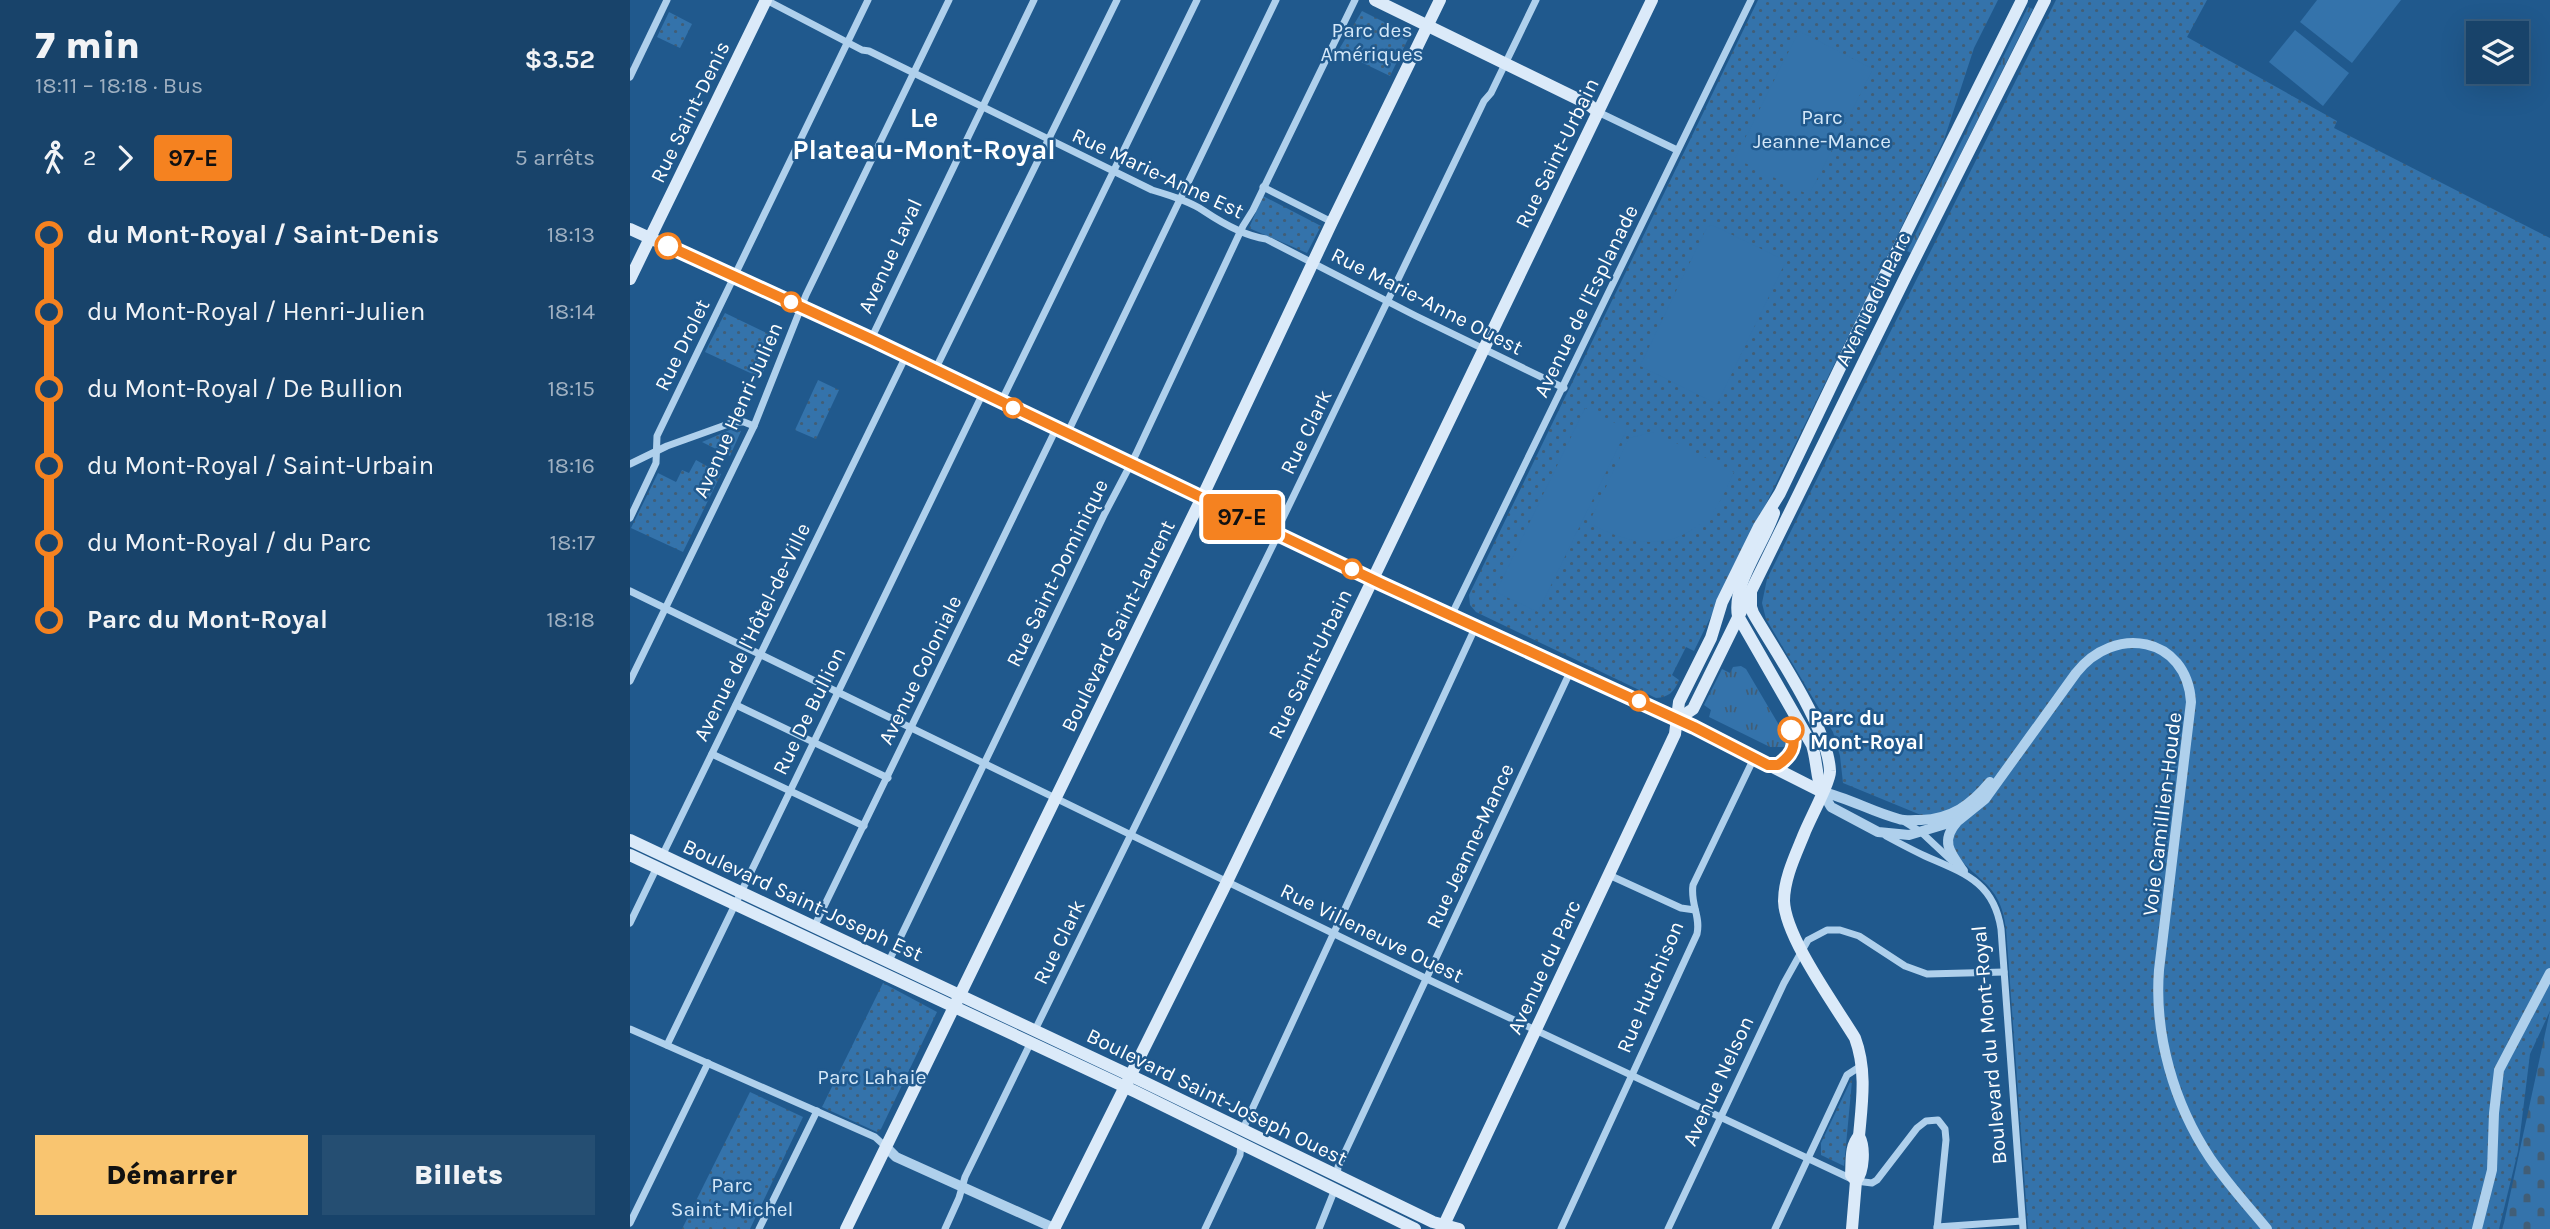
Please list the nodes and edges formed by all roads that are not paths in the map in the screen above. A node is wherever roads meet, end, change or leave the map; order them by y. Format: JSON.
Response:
{"nodes":[{"id":1,"x":667,"y":0,"type":"edge"},
{"id":2,"x":766,"y":0,"type":"edge"},
{"id":3,"x":868,"y":0,"type":"edge"},
{"id":4,"x":949,"y":0,"type":"edge"},
{"id":5,"x":1034,"y":0,"type":"edge"},
{"id":6,"x":1117,"y":0,"type":"edge"},
{"id":7,"x":1197,"y":0,"type":"edge"},
{"id":8,"x":1276,"y":0,"type":"edge"},
{"id":9,"x":1354,"y":0,"type":"edge"},
{"id":10,"x":1375,"y":0,"type":"edge"},
{"id":11,"x":1440,"y":0,"type":"edge"},
{"id":12,"x":1536,"y":0,"type":"edge"},
{"id":13,"x":1653,"y":0,"type":"edge"},
{"id":14,"x":1751,"y":0,"type":"edge"},
{"id":15,"x":2022,"y":0,"type":"edge"},
{"id":16,"x":2045,"y":0,"type":"edge"},
{"id":17,"x":1427,"y":26,"type":"junction"},
{"id":18,"x":847,"y":42,"type":"junction"},
{"id":19,"x":1505,"y":64,"type":"junction"},
{"id":20,"x":914,"y":73,"type":"junction"},
{"id":21,"x":630,"y":77,"type":"edge"},
{"id":22,"x":981,"y":108,"type":"junction"},
{"id":23,"x":1598,"y":112,"type":"junction"},
{"id":24,"x":1049,"y":140,"type":"junction"},
{"id":25,"x":1677,"y":150,"type":"junction"},
{"id":26,"x":1113,"y":172,"type":"junction"},
{"id":27,"x":1263,"y":187,"type":"junction"},
{"id":28,"x":1179,"y":200,"type":"junction"},
{"id":29,"x":1332,"y":222,"type":"junction"},
{"id":30,"x":630,"y":229,"type":"edge"},
{"id":31,"x":1240,"y":230,"type":"junction"},
{"id":32,"x":650,"y":238,"type":"junction"},
{"id":33,"x":1312,"y":262,"type":"junction"},
{"id":34,"x":735,"y":276,"type":"junction"},
{"id":35,"x":630,"y":279,"type":"edge"},
{"id":36,"x":1389,"y":300,"type":"junction"},
{"id":37,"x":802,"y":307,"type":"junction"},
{"id":38,"x":871,"y":339,"type":"junction"},
{"id":39,"x":1483,"y":349,"type":"junction"},
{"id":40,"x":906,"y":356,"type":"junction"},
{"id":41,"x":935,"y":370,"type":"junction"},
{"id":42,"x":1564,"y":388,"type":"junction"},
{"id":43,"x":983,"y":393,"type":"junction"},
{"id":44,"x":1001,"y":402,"type":"junction"},
{"id":45,"x":754,"y":426,"type":"junction"},
{"id":46,"x":1061,"y":431,"type":"junction"},
{"id":47,"x":657,"y":450,"type":"junction"},
{"id":48,"x":630,"y":464,"type":"edge"},
{"id":49,"x":1131,"y":464,"type":"junction"},
{"id":50,"x":1780,"y":494,"type":"junction"},
{"id":51,"x":1202,"y":498,"type":"junction"},
{"id":52,"x":630,"y":518,"type":"edge"},
{"id":53,"x":1278,"y":533,"type":"junction"},
{"id":54,"x":1371,"y":579,"type":"junction"},
{"id":55,"x":1752,"y":588,"type":"junction"},
{"id":56,"x":630,"y":591,"type":"edge"},
{"id":57,"x":665,"y":608,"type":"junction"},
{"id":58,"x":1451,"y":616,"type":"junction"},
{"id":59,"x":1738,"y":617,"type":"junction"},
{"id":60,"x":1476,"y":626,"type":"junction"},
{"id":61,"x":761,"y":655,"type":"junction"},
{"id":62,"x":1571,"y":670,"type":"junction"},
{"id":63,"x":630,"y":681,"type":"edge"},
{"id":64,"x":838,"y":692,"type":"junction"},
{"id":65,"x":736,"y":705,"type":"junction"},
{"id":66,"x":1678,"y":719,"type":"junction"},
{"id":67,"x":912,"y":728,"type":"junction"},
{"id":68,"x":814,"y":743,"type":"junction"},
{"id":69,"x":712,"y":754,"type":"junction"},
{"id":70,"x":1754,"y":758,"type":"junction"},
{"id":71,"x":985,"y":764,"type":"junction"},
{"id":72,"x":888,"y":778,"type":"junction"},
{"id":73,"x":790,"y":791,"type":"junction"},
{"id":74,"x":1822,"y":792,"type":"junction"},
{"id":75,"x":1056,"y":798,"type":"junction"},
{"id":76,"x":1901,"y":820,"type":"junction"},
{"id":77,"x":1959,"y":820,"type":"junction"},
{"id":78,"x":864,"y":826,"type":"junction"},
{"id":79,"x":1878,"y":832,"type":"junction"},
{"id":80,"x":1921,"y":832,"type":"junction"},
{"id":81,"x":1131,"y":835,"type":"junction"},
{"id":82,"x":630,"y":840,"type":"edge"},
{"id":83,"x":630,"y":855,"type":"edge"},
{"id":84,"x":663,"y":855,"type":"junction"},
{"id":85,"x":657,"y":868,"type":"junction"},
{"id":86,"x":1962,"y":871,"type":"junction"},
{"id":87,"x":1609,"y":875,"type":"junction"},
{"id":88,"x":1227,"y":882,"type":"junction"},
{"id":89,"x":742,"y":892,"type":"junction"},
{"id":90,"x":736,"y":905,"type":"junction"},
{"id":91,"x":1695,"y":910,"type":"junction"},
{"id":92,"x":630,"y":923,"type":"edge"},
{"id":93,"x":814,"y":927,"type":"junction"},
{"id":94,"x":1333,"y":934,"type":"junction"},
{"id":95,"x":1802,"y":949,"type":"junction"},
{"id":96,"x":886,"y":967,"type":"junction"},
{"id":97,"x":2004,"y":972,"type":"junction"},
{"id":98,"x":2550,"y":973,"type":"edge"},
{"id":99,"x":1427,"y":979,"type":"junction"},
{"id":100,"x":2550,"y":985,"type":"edge"},
{"id":101,"x":957,"y":1001,"type":"junction"},
{"id":102,"x":630,"y":1029,"type":"edge"},
{"id":103,"x":1035,"y":1030,"type":"junction"},
{"id":104,"x":1535,"y":1031,"type":"junction"},
{"id":105,"x":1030,"y":1044,"type":"junction"},
{"id":106,"x":667,"y":1045,"type":"junction"},
{"id":107,"x":708,"y":1063,"type":"junction"},
{"id":108,"x":1862,"y":1065,"type":"junction"},
{"id":109,"x":1631,"y":1076,"type":"junction"},
{"id":110,"x":1128,"y":1082,"type":"junction"},
{"id":111,"x":817,"y":1111,"type":"junction"},
{"id":112,"x":1720,"y":1119,"type":"junction"},
{"id":113,"x":1242,"y":1137,"type":"junction"},
{"id":114,"x":886,"y":1147,"type":"junction"},
{"id":115,"x":1809,"y":1157,"type":"junction"},
{"id":116,"x":1856,"y":1181,"type":"junction"},
{"id":117,"x":1336,"y":1183,"type":"junction"},
{"id":118,"x":962,"y":1188,"type":"junction"},
{"id":119,"x":630,"y":1223,"type":"edge"},
{"id":120,"x":2022,"y":1225,"type":"edge"},
{"id":121,"x":1443,"y":1227,"type":"edge"},
{"id":122,"x":1937,"y":1228,"type":"edge"},
{"id":123,"x":759,"y":1229,"type":"edge"},
{"id":124,"x":846,"y":1229,"type":"edge"},
{"id":125,"x":944,"y":1229,"type":"edge"},
{"id":126,"x":1055,"y":1229,"type":"edge"},
{"id":127,"x":1205,"y":1229,"type":"edge"},
{"id":128,"x":1318,"y":1229,"type":"edge"},
{"id":129,"x":1415,"y":1229,"type":"edge"},
{"id":130,"x":1459,"y":1229,"type":"edge"},
{"id":131,"x":1561,"y":1229,"type":"edge"},
{"id":132,"x":1668,"y":1229,"type":"edge"},
{"id":133,"x":1775,"y":1229,"type":"edge"},
{"id":134,"x":1852,"y":1229,"type":"edge"},
{"id":135,"x":2267,"y":1229,"type":"edge"},
{"id":136,"x":2273,"y":1229,"type":"edge"},
{"id":137,"x":2477,"y":1229,"type":"edge"},
{"id":138,"x":2483,"y":1229,"type":"edge"}],
"edges":[{"from":1,"to":21,"type":"street"},
{"from":2,"to":18,"type":"street","name":"Rue Marie-Anne Est"},
{"from":2,"to":32,"type":"main road","name":"Rue Saint-Denis"},
{"from":3,"to":18,"type":"street","name":"Rue Drolet"},
{"from":4,"to":20,"type":"street","name":"Avenue Henri-Julien"},
{"from":5,"to":22,"type":"street","name":"Avenue Laval"},
{"from":6,"to":24,"type":"street"},
{"from":7,"to":26,"type":"street"},
{"from":8,"to":28,"type":"street","name":"Avenue Coloniale"},
{"from":9,"to":27,"type":"street","name":"Rue Saint-Dominique"},
{"from":10,"to":17,"type":"main road"},
{"from":11,"to":17,"type":"main road","name":"Boulevard Saint-Laurent"},
{"from":12,"to":19,"type":"street","name":"Rue Clark"},
{"from":13,"to":23,"type":"main road","name":"Rue Saint-Urbain"},
{"from":14,"to":25,"type":"street","name":"Avenue de l'Esplanade"},
{"from":15,"to":50,"type":"main road","name":"Avenue du Parc"},
{"from":16,"to":55,"type":"main road","name":"Avenue du Parc"},
{"from":17,"to":19,"type":"main road"},
{"from":17,"to":29,"type":"main road","name":"Boulevard Saint-Laurent"},
{"from":18,"to":20,"type":"street","name":"Rue Marie-Anne Est"},
{"from":18,"to":34,"type":"street","name":"Rue Drolet"},
{"from":19,"to":23,"type":"main road"},
{"from":19,"to":36,"type":"street","name":"Rue Clark"},
{"from":20,"to":22,"type":"street","name":"Rue Marie-Anne Est"},
{"from":20,"to":37,"type":"street","name":"Avenue Henri-Julien"},
{"from":22,"to":24,"type":"street","name":"Rue Marie-Anne Est"},
{"from":22,"to":38,"type":"street","name":"Avenue Laval"},
{"from":23,"to":25,"type":"street"},
{"from":23,"to":39,"type":"main road","name":"Rue Saint-Urbain"},
{"from":24,"to":26,"type":"street","name":"Rue Marie-Anne Est"},
{"from":24,"to":41,"type":"street"},
{"from":25,"to":42,"type":"street","name":"Avenue de l'Esplanade"},
{"from":26,"to":28,"type":"street","name":"Rue Marie-Anne Est"},
{"from":26,"to":44,"type":"street"},
{"from":27,"to":29,"type":"street"},
{"from":27,"to":31,"type":"street","name":"Rue Saint-Dominique"},
{"from":28,"to":31,"type":"street","name":"Rue Marie-Anne Est"},
{"from":28,"to":46,"type":"street","name":"Avenue Coloniale"},
{"from":29,"to":33,"type":"main road","name":"Boulevard Saint-Laurent"},
{"from":30,"to":32,"type":"main road"},
{"from":31,"to":33,"type":"street","name":"Rue Marie-Anne Est"},
{"from":31,"to":49,"type":"street","name":"Rue Saint-Dominique"},
{"from":32,"to":34,"type":"main road"},
{"from":32,"to":35,"type":"main road","name":"Rue Saint-Denis"},
{"from":33,"to":36,"type":"street","name":"Rue Marie-Anne Ouest"},
{"from":33,"to":51,"type":"main road","name":"Boulevard Saint-Laurent"},
{"from":34,"to":37,"type":"main road"},
{"from":34,"to":47,"type":"street","name":"Rue Drolet"},
{"from":36,"to":39,"type":"street","name":"Rue Marie-Anne Ouest"},
{"from":36,"to":53,"type":"street","name":"Rue Clark"},
{"from":37,"to":38,"type":"main road"},
{"from":37,"to":45,"type":"street","name":"Avenue Henri-Julien"},
{"from":38,"to":40,"type":"main road"},
{"from":39,"to":42,"type":"street","name":"Rue Marie-Anne Ouest"},
{"from":39,"to":54,"type":"main road","name":"Rue Saint-Urbain"},
{"from":40,"to":41,"type":"main road"},
{"from":40,"to":61,"type":"street","name":"Avenue de l'Hôtel-de-Ville"},
{"from":41,"to":43,"type":"main road"},
{"from":42,"to":58,"type":"street","name":"Avenue de l'Esplanade"},
{"from":43,"to":44,"type":"main road"},
{"from":43,"to":64,"type":"street","name":"Rue De Bullion"},
{"from":44,"to":46,"type":"main road"},
{"from":45,"to":47,"type":"street"},
{"from":45,"to":57,"type":"street","name":"Avenue Henri-Julien"},
{"from":46,"to":49,"type":"main road"},
{"from":46,"to":67,"type":"street","name":"Avenue Coloniale"},
{"from":47,"to":48,"type":"street"},
{"from":47,"to":52,"type":"street","name":"Rue Drolet"},
{"from":49,"to":51,"type":"main road"},
{"from":49,"to":71,"type":"street","name":"Rue Saint-Dominique"},
{"from":50,"to":59,"type":"main road","name":"Avenue du Parc"},
{"from":50,"to":66,"type":"main road","name":"Avenue du Parc"},
{"from":51,"to":53,"type":"main road"},
{"from":51,"to":75,"type":"main road","name":"Boulevard Saint-Laurent"},
{"from":53,"to":54,"type":"main road"},
{"from":53,"to":81,"type":"street","name":"Rue Clark"},
{"from":54,"to":58,"type":"main road"},
{"from":54,"to":88,"type":"main road","name":"Rue Saint-Urbain"},
{"from":55,"to":59,"type":"main road","name":"Avenue du Parc"},
{"from":55,"to":74,"type":"main road"},
{"from":56,"to":57,"type":"street","name":"Rue Villeneuve Ouest"},
{"from":57,"to":61,"type":"street","name":"Rue Villeneuve Ouest"},
{"from":57,"to":63,"type":"street","name":"Avenue Henri-Julien"},
{"from":58,"to":60,"type":"main road"},
{"from":59,"to":66,"type":"main road","name":"Avenue du Parc"},
{"from":59,"to":74,"type":"main road"},
{"from":60,"to":62,"type":"main road"},
{"from":60,"to":94,"type":"street"},
{"from":61,"to":64,"type":"street","name":"Rue Villeneuve Ouest"},
{"from":61,"to":65,"type":"street","name":"Avenue de l'Hôtel-de-Ville"},
{"from":62,"to":66,"type":"main road"},
{"from":62,"to":99,"type":"street","name":"Rue Jeanne-Mance"},
{"from":64,"to":67,"type":"street","name":"Rue Villeneuve Ouest"},
{"from":64,"to":68,"type":"street","name":"Rue De Bullion"},
{"from":65,"to":68,"type":"street"},
{"from":65,"to":69,"type":"street","name":"Avenue de l'Hôtel-de-Ville"},
{"from":66,"to":70,"type":"main road"},
{"from":66,"to":87,"type":"main road","name":"Avenue du Parc"},
{"from":67,"to":71,"type":"street","name":"Rue Villeneuve Ouest"},
{"from":67,"to":72,"type":"street","name":"Avenue Coloniale"},
{"from":68,"to":72,"type":"street"},
{"from":68,"to":73,"type":"street","name":"Rue De Bullion"},
{"from":69,"to":73,"type":"street"},
{"from":69,"to":84,"type":"street","name":"Avenue de l'Hôtel-de-Ville"},
{"from":70,"to":74,"type":"main road"},
{"from":70,"to":91,"type":"street","name":"Rue Hutchison"},
{"from":71,"to":75,"type":"street","name":"Rue Villeneuve Ouest"},
{"from":71,"to":96,"type":"street","name":"Rue Saint-Dominique"},
{"from":72,"to":78,"type":"street","name":"Avenue Coloniale"},
{"from":73,"to":78,"type":"street"},
{"from":73,"to":89,"type":"street","name":"Rue De Bullion"},
{"from":74,"to":76,"type":"street","name":"Boulevard du Mont-Royal"},
{"from":74,"to":79,"type":"street","name":"Boulevard du Mont-Royal"},
{"from":74,"to":95,"type":"main road"},
{"from":75,"to":81,"type":"street","name":"Rue Villeneuve Ouest"},
{"from":75,"to":101,"type":"main road","name":"Boulevard Saint-Laurent"},
{"from":76,"to":80,"type":"street","name":"Boulevard du Mont-Royal"},
{"from":76,"to":136,"type":"street","name":"Voie Camillien-Houde"},
{"from":77,"to":80,"type":"street","name":"Voie Camillien-Houde"},
{"from":77,"to":86,"type":"street"},
{"from":77,"to":135,"type":"street","name":"Voie Camillien-Houde"},
{"from":78,"to":93,"type":"street","name":"Avenue Coloniale"},
{"from":79,"to":80,"type":"street","name":"Boulevard du Mont-Royal"},
{"from":79,"to":86,"type":"street","name":"Boulevard du Mont-Royal"},
{"from":80,"to":86,"type":"street","name":"Boulevard du Mont-Royal"},
{"from":81,"to":88,"type":"street","name":"Rue Villeneuve Ouest"},
{"from":81,"to":103,"type":"street","name":"Rue Clark"},
{"from":82,"to":84,"type":"main road","name":"Boulevard Saint-Joseph Est"},
{"from":83,"to":85,"type":"main road","name":"Boulevard Saint-Joseph Est"},
{"from":84,"to":85,"type":"street","name":"Avenue de l'Hôtel-de-Ville"},
{"from":84,"to":89,"type":"main road","name":"Boulevard Saint-Joseph Est"},
{"from":85,"to":90,"type":"main road","name":"Boulevard Saint-Joseph Est"},
{"from":85,"to":92,"type":"street","name":"Avenue de l'Hôtel-de-Ville"},
{"from":86,"to":97,"type":"street","name":"Boulevard du Mont-Royal"},
{"from":87,"to":91,"type":"street"},
{"from":87,"to":104,"type":"main road","name":"Avenue du Parc"},
{"from":88,"to":94,"type":"street","name":"Rue Villeneuve Ouest"},
{"from":88,"to":110,"type":"main road","name":"Rue Saint-Urbain"},
{"from":89,"to":90,"type":"street","name":"Rue De Bullion"},
{"from":89,"to":93,"type":"main road","name":"Boulevard Saint-Joseph Est"},
{"from":90,"to":96,"type":"main road","name":"Boulevard Saint-Joseph Est"},
{"from":90,"to":106,"type":"street","name":"Rue De Bullion"},
{"from":91,"to":109,"type":"street","name":"Rue Hutchison"},
{"from":93,"to":96,"type":"main road","name":"Boulevard Saint-Joseph Est"},
{"from":94,"to":99,"type":"street","name":"Rue Villeneuve Ouest"},
{"from":94,"to":113,"type":"street"},
{"from":95,"to":97,"type":"street"},
{"from":95,"to":108,"type":"main road"},
{"from":95,"to":112,"type":"street","name":"Avenue Nelson"},
{"from":96,"to":101,"type":"main road","name":"Boulevard Saint-Joseph Est"},
{"from":97,"to":120,"type":"street","name":"Boulevard du Mont-Royal"},
{"from":98,"to":137,"type":"street"},
{"from":99,"to":104,"type":"street","name":"Rue Villeneuve Ouest"},
{"from":99,"to":117,"type":"street","name":"Rue Jeanne-Mance"},
{"from":100,"to":138,"type":"street"},
{"from":101,"to":103,"type":"main road","name":"Boulevard Saint-Joseph Ouest"},
{"from":101,"to":105,"type":"main road","name":"Boulevard Saint-Joseph Ouest"},
{"from":101,"to":114,"type":"main road","name":"Boulevard Saint-Laurent"},
{"from":102,"to":106,"type":"street"},
{"from":103,"to":110,"type":"main road","name":"Boulevard Saint-Joseph Ouest"},
{"from":104,"to":109,"type":"street","name":"Rue Villeneuve Ouest"},
{"from":104,"to":121,"type":"main road","name":"Avenue du Parc"},
{"from":105,"to":110,"type":"main road","name":"Boulevard Saint-Joseph Ouest"},
{"from":105,"to":118,"type":"street"},
{"from":106,"to":107,"type":"street"},
{"from":107,"to":111,"type":"street"},
{"from":107,"to":119,"type":"street"},
{"from":108,"to":115,"type":"street"},
{"from":108,"to":116,"type":"main road"},
{"from":109,"to":112,"type":"street","name":"Rue Villeneuve Ouest"},
{"from":109,"to":131,"type":"street","name":"Rue Hutchison"},
{"from":110,"to":113,"type":"main road","name":"Boulevard Saint-Joseph Ouest"},
{"from":110,"to":126,"type":"main road","name":"Rue Saint-Urbain"},
{"from":111,"to":114,"type":"street"},
{"from":111,"to":123,"type":"street"},
{"from":112,"to":115,"type":"street","name":"Rue Villeneuve Ouest"},
{"from":112,"to":132,"type":"street","name":"Avenue Nelson"},
{"from":113,"to":117,"type":"main road","name":"Boulevard Saint-Joseph Ouest"},
{"from":113,"to":127,"type":"street"},
{"from":114,"to":118,"type":"street"},
{"from":114,"to":124,"type":"main road","name":"Boulevard Saint-Laurent"},
{"from":115,"to":116,"type":"street","name":"Rue Villeneuve Ouest"},
{"from":115,"to":133,"type":"street"},
{"from":116,"to":122,"type":"street"},
{"from":116,"to":134,"type":"main road"},
{"from":117,"to":121,"type":"main road","name":"Boulevard Saint-Joseph Ouest"},
{"from":117,"to":128,"type":"street","name":"Rue Jeanne-Mance"},
{"from":117,"to":129,"type":"main road","name":"Boulevard Saint-Joseph Ouest"},
{"from":118,"to":125,"type":"street"},
{"from":118,"to":126,"type":"street"},
{"from":120,"to":122,"type":"street"},
{"from":121,"to":130,"type":"main road","name":"Boulevard Saint-Joseph Ouest"}]}
